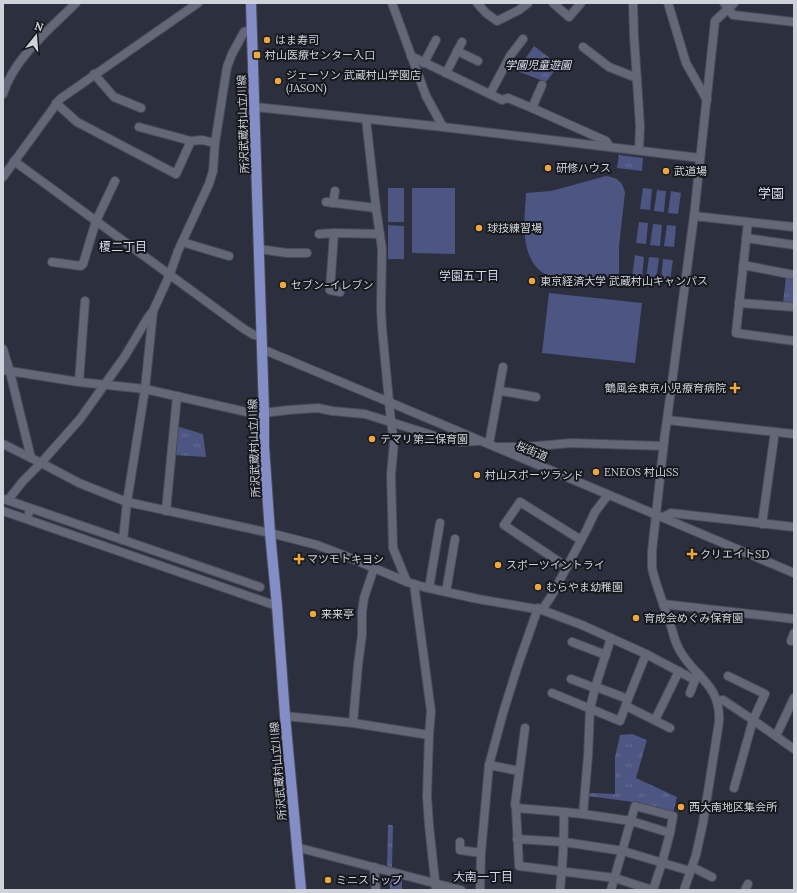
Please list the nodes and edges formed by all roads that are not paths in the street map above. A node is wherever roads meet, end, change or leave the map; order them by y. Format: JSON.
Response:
{"nodes":[{"id":1,"x":76,"y":3,"type":"edge"},
{"id":2,"x":198,"y":3,"type":"edge"},
{"id":3,"x":251,"y":3,"type":"edge"},
{"id":4,"x":392,"y":3,"type":"edge"},
{"id":5,"x":477,"y":3,"type":"edge"},
{"id":6,"x":528,"y":3,"type":"edge"},
{"id":7,"x":552,"y":3,"type":"edge"},
{"id":8,"x":581,"y":3,"type":"edge"},
{"id":9,"x":633,"y":3,"type":"edge"},
{"id":10,"x":668,"y":3,"type":"edge"},
{"id":11,"x":729,"y":5,"type":"edge"},
{"id":12,"x":794,"y":22,"type":"edge"},
{"id":13,"x":252,"y":29,"type":"junction"},
{"id":14,"x":523,"y":39,"type":"dead end"},
{"id":15,"x":436,"y":40,"type":"dead end"},
{"id":16,"x":462,"y":42,"type":"dead end"},
{"id":17,"x":583,"y":47,"type":"dead end"},
{"id":18,"x":457,"y":51,"type":"junction"},
{"id":19,"x":411,"y":56,"type":"junction"},
{"id":20,"x":478,"y":60,"type":"dead end"},
{"id":21,"x":424,"y":63,"type":"junction"},
{"id":22,"x":446,"y":73,"type":"junction"},
{"id":23,"x":94,"y":74,"type":"junction"},
{"id":24,"x":637,"y":78,"type":"junction"},
{"id":25,"x":542,"y":85,"type":"dead end"},
{"id":26,"x":3,"y":94,"type":"edge"},
{"id":27,"x":490,"y":94,"type":"junction"},
{"id":28,"x":707,"y":100,"type":"junction"},
{"id":29,"x":56,"y":103,"type":"junction"},
{"id":30,"x":255,"y":107,"type":"junction"},
{"id":31,"x":141,"y":108,"type":"dead end"},
{"id":32,"x":532,"y":108,"type":"junction"},
{"id":33,"x":366,"y":119,"type":"junction"},
{"id":34,"x":139,"y":127,"type":"dead end"},
{"id":35,"x":443,"y":127,"type":"junction"},
{"id":36,"x":191,"y":141,"type":"junction"},
{"id":37,"x":215,"y":143,"type":"junction"},
{"id":38,"x":610,"y":147,"type":"junction"},
{"id":39,"x":638,"y":150,"type":"junction"},
{"id":40,"x":700,"y":158,"type":"junction"},
{"id":41,"x":14,"y":161,"type":"junction"},
{"id":42,"x":3,"y":177,"type":"edge"},
{"id":43,"x":115,"y":181,"type":"dead end"},
{"id":44,"x":335,"y":191,"type":"dead end"},
{"id":45,"x":376,"y":208,"type":"junction"},
{"id":46,"x":694,"y":216,"type":"junction"},
{"id":47,"x":96,"y":220,"type":"junction"},
{"id":48,"x":748,"y":222,"type":"junction"},
{"id":49,"x":794,"y":227,"type":"edge"},
{"id":50,"x":334,"y":233,"type":"junction"},
{"id":51,"x":319,"y":234,"type":"dead end"},
{"id":52,"x":380,"y":234,"type":"junction"},
{"id":53,"x":746,"y":238,"type":"junction"},
{"id":54,"x":182,"y":242,"type":"junction"},
{"id":55,"x":794,"y":245,"type":"edge"},
{"id":56,"x":259,"y":249,"type":"junction"},
{"id":57,"x":307,"y":253,"type":"dead end"},
{"id":58,"x":229,"y":256,"type":"dead end"},
{"id":59,"x":52,"y":262,"type":"dead end"},
{"id":60,"x":743,"y":265,"type":"junction"},
{"id":61,"x":170,"y":274,"type":"junction"},
{"id":62,"x":794,"y":275,"type":"edge"},
{"id":63,"x":340,"y":292,"type":"dead end"},
{"id":64,"x":86,"y":301,"type":"dead end"},
{"id":65,"x":739,"y":303,"type":"junction"},
{"id":66,"x":794,"y":307,"type":"edge"},
{"id":67,"x":153,"y":311,"type":"junction"},
{"id":68,"x":261,"y":336,"type":"junction"},
{"id":69,"x":794,"y":341,"type":"edge"},
{"id":70,"x":3,"y":349,"type":"edge"},
{"id":71,"x":262,"y":349,"type":"junction"},
{"id":72,"x":503,"y":367,"type":"dead end"},
{"id":73,"x":6,"y":371,"type":"edge"},
{"id":74,"x":79,"y":382,"type":"junction"},
{"id":75,"x":106,"y":385,"type":"junction"},
{"id":76,"x":145,"y":389,"type":"junction"},
{"id":77,"x":499,"y":391,"type":"junction"},
{"id":78,"x":177,"y":396,"type":"junction"},
{"id":79,"x":536,"y":397,"type":"dead end"},
{"id":80,"x":389,"y":402,"type":"junction"},
{"id":81,"x":264,"y":414,"type":"junction"},
{"id":82,"x":667,"y":420,"type":"junction"},
{"id":83,"x":391,"y":422,"type":"junction"},
{"id":84,"x":794,"y":434,"type":"edge"},
{"id":85,"x":774,"y":438,"type":"dead end"},
{"id":86,"x":480,"y":441,"type":"junction"},
{"id":87,"x":3,"y":444,"type":"edge"},
{"id":88,"x":493,"y":446,"type":"junction"},
{"id":89,"x":663,"y":446,"type":"junction"},
{"id":90,"x":31,"y":458,"type":"junction"},
{"id":91,"x":41,"y":464,"type":"junction"},
{"id":92,"x":608,"y":494,"type":"junction"},
{"id":93,"x":6,"y":499,"type":"edge"},
{"id":94,"x":127,"y":502,"type":"junction"},
{"id":95,"x":30,"y":508,"type":"junction"},
{"id":96,"x":3,"y":511,"type":"edge"},
{"id":97,"x":166,"y":511,"type":"junction"},
{"id":98,"x":659,"y":516,"type":"junction"},
{"id":99,"x":26,"y":519,"type":"junction"},
{"id":100,"x":440,"y":523,"type":"dead end"},
{"id":101,"x":762,"y":524,"type":"junction"},
{"id":102,"x":794,"y":527,"type":"edge"},
{"id":103,"x":270,"y":533,"type":"junction"},
{"id":104,"x":455,"y":539,"type":"dead end"},
{"id":105,"x":123,"y":540,"type":"junction"},
{"id":106,"x":581,"y":540,"type":"junction"},
{"id":107,"x":193,"y":564,"type":"junction"},
{"id":108,"x":567,"y":567,"type":"junction"},
{"id":109,"x":374,"y":568,"type":"junction"},
{"id":110,"x":794,"y":573,"type":"edge"},
{"id":111,"x":189,"y":575,"type":"junction"},
{"id":112,"x":410,"y":583,"type":"junction"},
{"id":113,"x":260,"y":587,"type":"dead end"},
{"id":114,"x":429,"y":588,"type":"junction"},
{"id":115,"x":446,"y":592,"type":"junction"},
{"id":116,"x":663,"y":604,"type":"junction"},
{"id":117,"x":277,"y":606,"type":"junction"},
{"id":118,"x":540,"y":609,"type":"junction"},
{"id":119,"x":794,"y":619,"type":"edge"},
{"id":120,"x":611,"y":638,"type":"junction"},
{"id":121,"x":572,"y":642,"type":"dead end"},
{"id":122,"x":646,"y":654,"type":"junction"},
{"id":123,"x":606,"y":655,"type":"junction"},
{"id":124,"x":678,"y":671,"type":"junction"},
{"id":125,"x":728,"y":676,"type":"dead end"},
{"id":126,"x":697,"y":677,"type":"junction"},
{"id":127,"x":571,"y":679,"type":"dead end"},
{"id":128,"x":595,"y":687,"type":"junction"},
{"id":129,"x":552,"y":693,"type":"dead end"},
{"id":130,"x":690,"y":693,"type":"dead end"},
{"id":131,"x":794,"y":698,"type":"edge"},
{"id":132,"x":717,"y":701,"type":"junction"},
{"id":133,"x":627,"y":703,"type":"junction"},
{"id":134,"x":590,"y":709,"type":"junction"},
{"id":135,"x":285,"y":716,"type":"junction"},
{"id":136,"x":655,"y":720,"type":"junction"},
{"id":137,"x":753,"y":720,"type":"junction"},
{"id":138,"x":353,"y":723,"type":"junction"},
{"id":139,"x":525,"y":728,"type":"dead end"},
{"id":140,"x":670,"y":728,"type":"dead end"},
{"id":141,"x":429,"y":735,"type":"junction"},
{"id":142,"x":776,"y":736,"type":"junction"},
{"id":143,"x":794,"y":749,"type":"edge"},
{"id":144,"x":489,"y":765,"type":"junction"},
{"id":145,"x":519,"y":771,"type":"junction"},
{"id":146,"x":734,"y":788,"type":"dead end"},
{"id":147,"x":516,"y":808,"type":"junction"},
{"id":148,"x":564,"y":812,"type":"junction"},
{"id":149,"x":584,"y":814,"type":"junction"},
{"id":150,"x":631,"y":821,"type":"junction"},
{"id":151,"x":670,"y":833,"type":"junction"},
{"id":152,"x":517,"y":839,"type":"junction"},
{"id":153,"x":460,"y":842,"type":"dead end"},
{"id":154,"x":564,"y":842,"type":"junction"},
{"id":155,"x":296,"y":847,"type":"junction"},
{"id":156,"x":622,"y":850,"type":"junction"},
{"id":157,"x":482,"y":854,"type":"junction"},
{"id":158,"x":662,"y":863,"type":"junction"},
{"id":159,"x":374,"y":867,"type":"junction"},
{"id":160,"x":691,"y":869,"type":"junction"},
{"id":161,"x":562,"y":872,"type":"junction"},
{"id":162,"x":712,"y":877,"type":"dead end"},
{"id":163,"x":615,"y":878,"type":"junction"},
{"id":164,"x":435,"y":886,"type":"edge"},
{"id":165,"x":301,"y":890,"type":"edge"},
{"id":166,"x":376,"y":890,"type":"edge"},
{"id":167,"x":462,"y":890,"type":"edge"},
{"id":168,"x":480,"y":890,"type":"edge"},
{"id":169,"x":560,"y":890,"type":"edge"},
{"id":170,"x":611,"y":890,"type":"edge"},
{"id":171,"x":653,"y":890,"type":"edge"},
{"id":172,"x":684,"y":890,"type":"edge"}],
"edges":[{"from":1,"to":26,"type":"street"},
{"from":2,"to":23,"type":"street"},
{"from":3,"to":13,"type":"main road","name":"所沢武蔵村山立川線"},
{"from":4,"to":19,"type":"street"},
{"from":5,"to":6,"type":"street"},
{"from":7,"to":8,"type":"street"},
{"from":9,"to":24,"type":"street"},
{"from":10,"to":28,"type":"street"},
{"from":11,"to":12,"type":"street"},
{"from":11,"to":28,"type":"street"},
{"from":13,"to":30,"type":"main road","name":"所沢武蔵村山立川線"},
{"from":13,"to":37,"type":"street"},
{"from":14,"to":27,"type":"street"},
{"from":15,"to":21,"type":"street"},
{"from":16,"to":18,"type":"street"},
{"from":17,"to":24,"type":"street"},
{"from":18,"to":20,"type":"street"},
{"from":18,"to":22,"type":"street"},
{"from":19,"to":21,"type":"street"},
{"from":19,"to":35,"type":"street"},
{"from":21,"to":22,"type":"street"},
{"from":22,"to":27,"type":"street"},
{"from":23,"to":29,"type":"street"},
{"from":23,"to":31,"type":"street"},
{"from":24,"to":39,"type":"street"},
{"from":25,"to":32,"type":"street"},
{"from":27,"to":32,"type":"street"},
{"from":28,"to":40,"type":"street"},
{"from":29,"to":36,"type":"street"},
{"from":29,"to":41,"type":"street"},
{"from":30,"to":33,"type":"street"},
{"from":30,"to":56,"type":"main road","name":"所沢武蔵村山立川線"},
{"from":32,"to":38,"type":"street"},
{"from":33,"to":35,"type":"street"},
{"from":33,"to":45,"type":"street"},
{"from":34,"to":36,"type":"street"},
{"from":35,"to":38,"type":"street"},
{"from":36,"to":37,"type":"street"},
{"from":37,"to":54,"type":"street"},
{"from":38,"to":39,"type":"street"},
{"from":39,"to":40,"type":"street"},
{"from":40,"to":46,"type":"street"},
{"from":41,"to":42,"type":"street"},
{"from":41,"to":47,"type":"street"},
{"from":43,"to":47,"type":"street"},
{"from":44,"to":45,"type":"street"},
{"from":45,"to":52,"type":"street"},
{"from":46,"to":48,"type":"street"},
{"from":46,"to":82,"type":"street"},
{"from":47,"to":59,"type":"street"},
{"from":47,"to":61,"type":"street"},
{"from":48,"to":49,"type":"street"},
{"from":48,"to":53,"type":"street"},
{"from":50,"to":51,"type":"street"},
{"from":50,"to":52,"type":"street"},
{"from":50,"to":63,"type":"street"},
{"from":52,"to":80,"type":"street"},
{"from":53,"to":55,"type":"street"},
{"from":53,"to":60,"type":"street"},
{"from":54,"to":58,"type":"street"},
{"from":54,"to":61,"type":"street"},
{"from":56,"to":57,"type":"street"},
{"from":56,"to":68,"type":"main road","name":"所沢武蔵村山立川線"},
{"from":60,"to":62,"type":"street"},
{"from":60,"to":65,"type":"street"},
{"from":61,"to":67,"type":"street"},
{"from":61,"to":68,"type":"street"},
{"from":64,"to":74,"type":"street"},
{"from":65,"to":66,"type":"street"},
{"from":65,"to":69,"type":"street"},
{"from":67,"to":75,"type":"street"},
{"from":67,"to":76,"type":"street"},
{"from":68,"to":71,"type":"main road","name":"所沢武蔵村山立川線"},
{"from":70,"to":73,"type":"street"},
{"from":71,"to":80,"type":"street","name":"桜街道"},
{"from":71,"to":81,"type":"main road","name":"所沢武蔵村山立川線"},
{"from":72,"to":77,"type":"street"},
{"from":73,"to":74,"type":"street"},
{"from":73,"to":90,"type":"street"},
{"from":74,"to":75,"type":"street"},
{"from":75,"to":76,"type":"street"},
{"from":75,"to":91,"type":"street"},
{"from":76,"to":78,"type":"street"},
{"from":76,"to":94,"type":"street"},
{"from":77,"to":79,"type":"street"},
{"from":77,"to":88,"type":"street"},
{"from":78,"to":81,"type":"street"},
{"from":78,"to":97,"type":"street"},
{"from":80,"to":83,"type":"street"},
{"from":80,"to":86,"type":"street","name":"桜街道"},
{"from":81,"to":83,"type":"street"},
{"from":81,"to":103,"type":"main road","name":"所沢武蔵村山立川線"},
{"from":82,"to":84,"type":"street"},
{"from":82,"to":89,"type":"street"},
{"from":83,"to":86,"type":"street"},
{"from":83,"to":112,"type":"street"},
{"from":85,"to":101,"type":"street"},
{"from":86,"to":88,"type":"street","name":"桜街道"},
{"from":87,"to":90,"type":"street"},
{"from":88,"to":89,"type":"street"},
{"from":88,"to":92,"type":"street","name":"桜街道"},
{"from":89,"to":98,"type":"street"},
{"from":90,"to":91,"type":"street"},
{"from":91,"to":93,"type":"street"},
{"from":91,"to":94,"type":"street"},
{"from":92,"to":98,"type":"street","name":"桜街道"},
{"from":92,"to":106,"type":"street"},
{"from":93,"to":95,"type":"street"},
{"from":94,"to":97,"type":"street"},
{"from":94,"to":105,"type":"street"},
{"from":95,"to":99,"type":"street"},
{"from":95,"to":105,"type":"street"},
{"from":96,"to":99,"type":"street"},
{"from":97,"to":103,"type":"street"},
{"from":98,"to":101,"type":"street"},
{"from":98,"to":110,"type":"street","name":"桜街道"},
{"from":98,"to":116,"type":"street"},
{"from":99,"to":111,"type":"street"},
{"from":100,"to":114,"type":"street"},
{"from":101,"to":102,"type":"street"},
{"from":103,"to":109,"type":"street"},
{"from":103,"to":117,"type":"main road","name":"所沢武蔵村山立川線"},
{"from":104,"to":115,"type":"street"},
{"from":105,"to":107,"type":"street"},
{"from":106,"to":108,"type":"street"},
{"from":106,"to":108,"type":"street"},
{"from":107,"to":111,"type":"street"},
{"from":107,"to":113,"type":"street"},
{"from":108,"to":118,"type":"street"},
{"from":109,"to":112,"type":"street"},
{"from":109,"to":138,"type":"street"},
{"from":111,"to":117,"type":"street"},
{"from":112,"to":114,"type":"street"},
{"from":112,"to":141,"type":"street"},
{"from":114,"to":115,"type":"street"},
{"from":115,"to":118,"type":"street"},
{"from":116,"to":119,"type":"street"},
{"from":116,"to":126,"type":"street"},
{"from":117,"to":135,"type":"main road","name":"所沢武蔵村山立川線"},
{"from":118,"to":120,"type":"street"},
{"from":118,"to":144,"type":"street"},
{"from":120,"to":122,"type":"street"},
{"from":120,"to":123,"type":"street"},
{"from":121,"to":123,"type":"street"},
{"from":122,"to":124,"type":"street"},
{"from":122,"to":133,"type":"street"},
{"from":123,"to":128,"type":"street"},
{"from":124,"to":126,"type":"street"},
{"from":124,"to":136,"type":"street"},
{"from":125,"to":137,"type":"street"},
{"from":126,"to":130,"type":"street"},
{"from":126,"to":132,"type":"street"},
{"from":127,"to":128,"type":"street"},
{"from":128,"to":133,"type":"street"},
{"from":128,"to":134,"type":"street"},
{"from":129,"to":134,"type":"street"},
{"from":131,"to":142,"type":"street"},
{"from":132,"to":137,"type":"street"},
{"from":132,"to":160,"type":"street"},
{"from":133,"to":134,"type":"street"},
{"from":133,"to":136,"type":"street"},
{"from":134,"to":149,"type":"street"},
{"from":135,"to":138,"type":"street"},
{"from":135,"to":155,"type":"main road","name":"所沢武蔵村山立川線"},
{"from":136,"to":140,"type":"street"},
{"from":137,"to":142,"type":"street"},
{"from":137,"to":146,"type":"street"},
{"from":138,"to":141,"type":"street"},
{"from":139,"to":145,"type":"street"},
{"from":141,"to":164,"type":"street"},
{"from":142,"to":143,"type":"street"},
{"from":144,"to":145,"type":"street"},
{"from":144,"to":157,"type":"street"},
{"from":145,"to":147,"type":"street"},
{"from":147,"to":148,"type":"street"},
{"from":147,"to":152,"type":"street"},
{"from":148,"to":149,"type":"street"},
{"from":148,"to":154,"type":"street"},
{"from":149,"to":150,"type":"street"},
{"from":150,"to":151,"type":"street"},
{"from":150,"to":151,"type":"street"},
{"from":150,"to":156,"type":"street"},
{"from":151,"to":158,"type":"street"},
{"from":152,"to":154,"type":"street"},
{"from":152,"to":161,"type":"street"},
{"from":153,"to":157,"type":"street"},
{"from":154,"to":156,"type":"street"},
{"from":154,"to":161,"type":"street"},
{"from":155,"to":159,"type":"street"},
{"from":155,"to":165,"type":"main road","name":"所沢武蔵村山立川線"},
{"from":156,"to":158,"type":"street"},
{"from":156,"to":163,"type":"street"},
{"from":157,"to":168,"type":"street"},
{"from":158,"to":160,"type":"street"},
{"from":158,"to":171,"type":"street"},
{"from":159,"to":164,"type":"street"},
{"from":159,"to":166,"type":"street"},
{"from":160,"to":162,"type":"street"},
{"from":160,"to":172,"type":"street"},
{"from":161,"to":163,"type":"street"},
{"from":161,"to":169,"type":"street"},
{"from":163,"to":170,"type":"street"},
{"from":163,"to":171,"type":"street"},
{"from":164,"to":167,"type":"street"}]}
